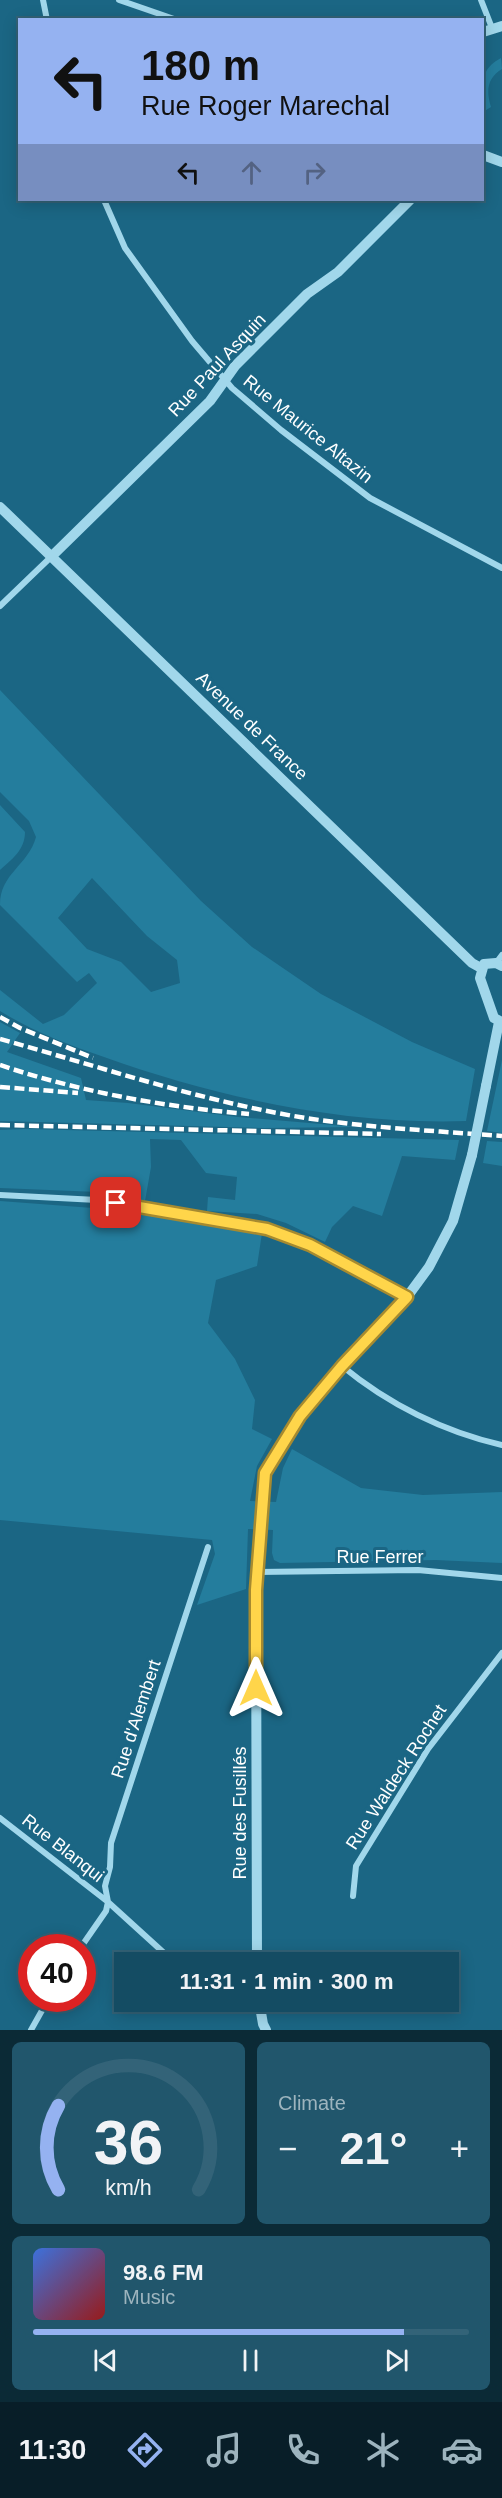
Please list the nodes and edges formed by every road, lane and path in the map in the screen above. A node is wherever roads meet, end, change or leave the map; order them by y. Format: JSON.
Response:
{"nodes":[{"id":1,"x":43,"y":0,"type":"edge"},
{"id":2,"x":119,"y":0,"type":"edge"},
{"id":3,"x":481,"y":0,"type":"edge"},
{"id":4,"x":47,"y":18,"type":"edge"},
{"id":5,"x":171,"y":18,"type":"edge"},
{"id":6,"x":492,"y":29,"type":"edge"},
{"id":7,"x":484,"y":155,"type":"edge"},
{"id":8,"x":502,"y":162,"type":"edge"},
{"id":9,"x":104,"y":201,"type":"edge"},
{"id":10,"x":409,"y":201,"type":"edge"},
{"id":11,"x":225,"y":381,"type":"junction"},
{"id":12,"x":0,"y":507,"type":"edge"},
{"id":13,"x":52,"y":556,"type":"junction"},
{"id":14,"x":502,"y":568,"type":"edge"},
{"id":15,"x":0,"y":606,"type":"edge"},
{"id":16,"x":500,"y":961,"type":"edge"},
{"id":17,"x":481,"y":968,"type":"junction"},
{"id":18,"x":500,"y":1022,"type":"edge"},
{"id":19,"x":0,"y":1195,"type":"edge"},
{"id":20,"x":407,"y":1297,"type":"junction"},
{"id":21,"x":342,"y":1366,"type":"junction"},
{"id":22,"x":502,"y":1445,"type":"edge"},
{"id":23,"x":208,"y":1547,"type":"dead end"},
{"id":24,"x":257,"y":1572,"type":"junction"},
{"id":25,"x":502,"y":1578,"type":"edge"},
{"id":26,"x":502,"y":1653,"type":"edge"},
{"id":27,"x":0,"y":1818,"type":"edge"},
{"id":28,"x":352,"y":1896,"type":"dead end"},
{"id":29,"x":108,"y":1902,"type":"junction"},
{"id":30,"x":90,"y":1934,"type":"edge"},
{"id":31,"x":163,"y":1952,"type":"edge"},
{"id":32,"x":257,"y":1952,"type":"edge"},
{"id":33,"x":41,"y":2012,"type":"edge"},
{"id":34,"x":261,"y":2012,"type":"edge"},
{"id":35,"x":31,"y":2030,"type":"edge"},
{"id":36,"x":266,"y":2030,"type":"edge"}],
"edges":[{"from":1,"to":4,"type":"street"},
{"from":2,"to":5,"type":"street"},
{"from":3,"to":6,"type":"street"},
{"from":7,"to":8,"type":"street"},
{"from":9,"to":11,"type":"street","name":"Rue Maurice Altazin"},
{"from":10,"to":11,"type":"street","name":"Rue Paul Asquin"},
{"from":11,"to":13,"type":"street","name":"Rue Paul Asquin"},
{"from":11,"to":14,"type":"street","name":"Rue Maurice Altazin"},
{"from":12,"to":13,"type":"street","name":"Avenue de France"},
{"from":13,"to":15,"type":"street"},
{"from":13,"to":17,"type":"street","name":"Avenue de France"},
{"from":16,"to":17,"type":"street"},
{"from":17,"to":18,"type":"street"},
{"from":18,"to":20,"type":"street","name":"Rue des Fusillés","bridge":true},
{"from":19,"to":20,"type":"street"},
{"from":20,"to":21,"type":"street","name":"Rue des Fusillés"},
{"from":21,"to":22,"type":"street"},
{"from":21,"to":24,"type":"street","name":"Rue des Fusillés"},
{"from":23,"to":29,"type":"street","name":"Rue d'Alembert"},
{"from":24,"to":25,"type":"street","name":"Rue Ferrer"},
{"from":24,"to":32,"type":"street","name":"Rue des Fusillés"},
{"from":26,"to":28,"type":"street","name":"Rue Waldeck Rochet"},
{"from":27,"to":29,"type":"street","name":"Rue Blanqui"},
{"from":29,"to":30,"type":"street"},
{"from":29,"to":31,"type":"street","name":"Rue Blanqui"},
{"from":33,"to":35,"type":"street"},
{"from":34,"to":36,"type":"street"}]}
